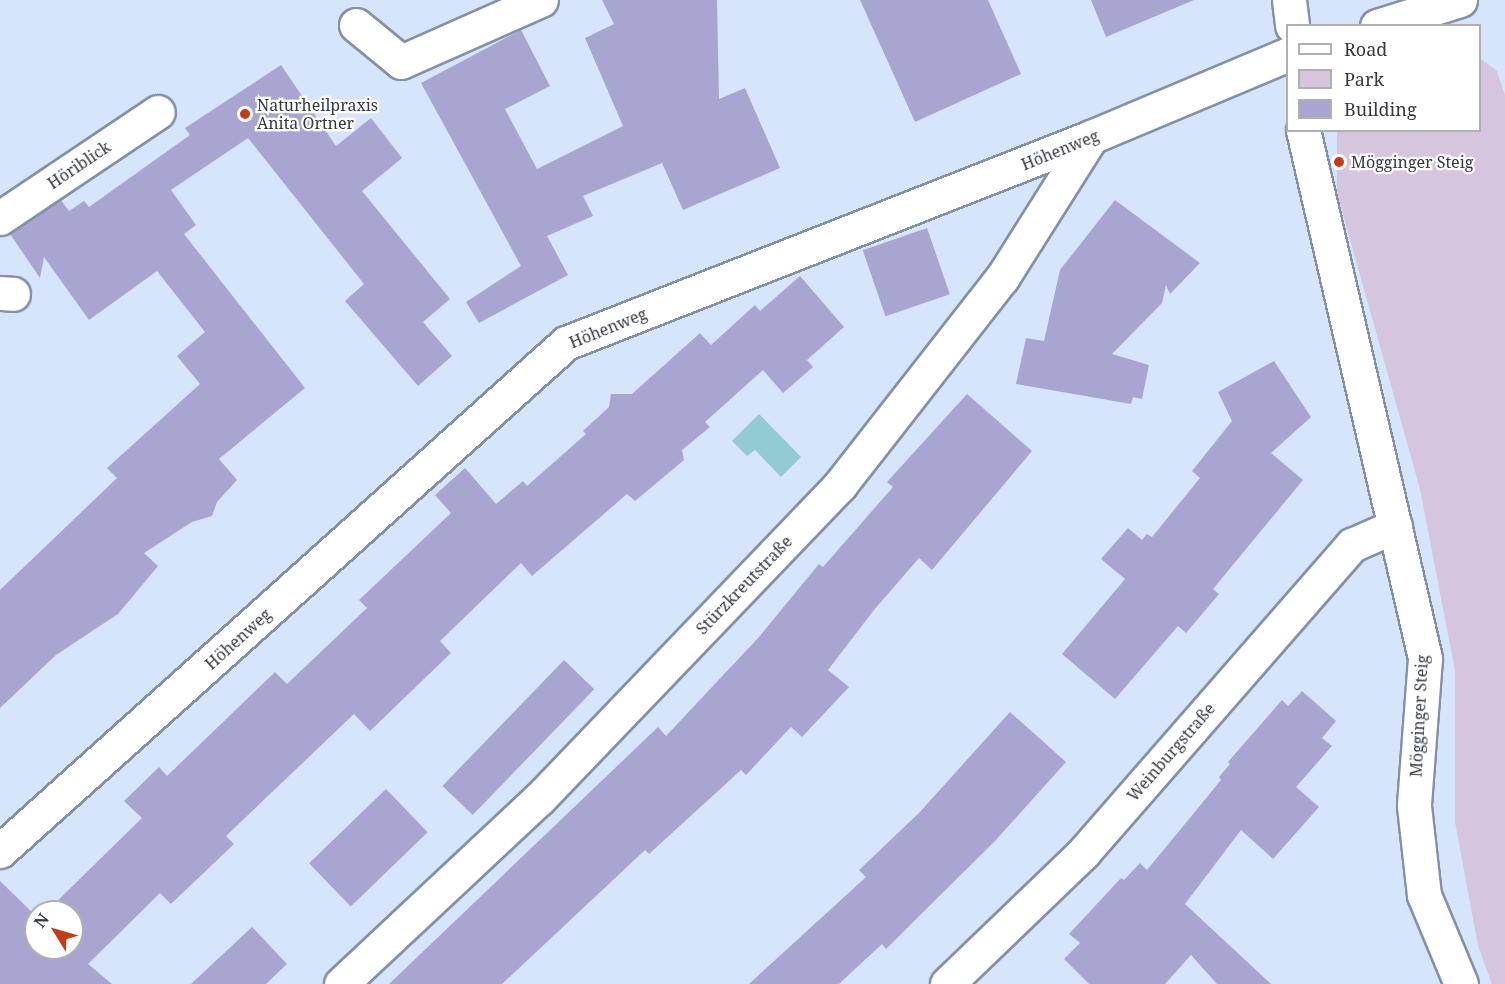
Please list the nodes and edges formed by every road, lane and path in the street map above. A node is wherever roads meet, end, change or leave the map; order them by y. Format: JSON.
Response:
{"nodes":[{"id":1,"x":541,"y":0,"type":"edge"},
{"id":2,"x":1289,"y":0,"type":"edge"},
{"id":3,"x":1460,"y":0,"type":"edge"},
{"id":4,"x":1292,"y":24,"type":"edge"},
{"id":5,"x":1383,"y":24,"type":"edge"},
{"id":6,"x":356,"y":25,"type":"dead end"},
{"id":7,"x":1286,"y":54,"type":"edge"},
{"id":8,"x":158,"y":112,"type":"dead end"},
{"id":9,"x":1303,"y":132,"type":"edge"},
{"id":10,"x":1091,"y":137,"type":"junction"},
{"id":11,"x":0,"y":218,"type":"edge"},
{"id":12,"x":1395,"y":526,"type":"junction"},
{"id":13,"x":0,"y":851,"type":"edge"},
{"id":14,"x":341,"y":984,"type":"edge"},
{"id":15,"x":947,"y":984,"type":"edge"},
{"id":16,"x":1461,"y":984,"type":"edge"}],
"edges":[{"from":1,"to":6,"type":"street"},
{"from":2,"to":4,"type":"street"},
{"from":3,"to":5,"type":"street"},
{"from":7,"to":10,"type":"street","name":"Höhenweg"},
{"from":8,"to":11,"type":"street","name":"Höriblick"},
{"from":9,"to":12,"type":"street","name":"Mögginger Steig"},
{"from":10,"to":13,"type":"street","name":"Höhenweg"},
{"from":10,"to":14,"type":"street","name":"Stürzkreutstraße"},
{"from":12,"to":15,"type":"street","name":"Weinburgstraße"},
{"from":12,"to":16,"type":"street","name":"Mögginger Steig"}]}
